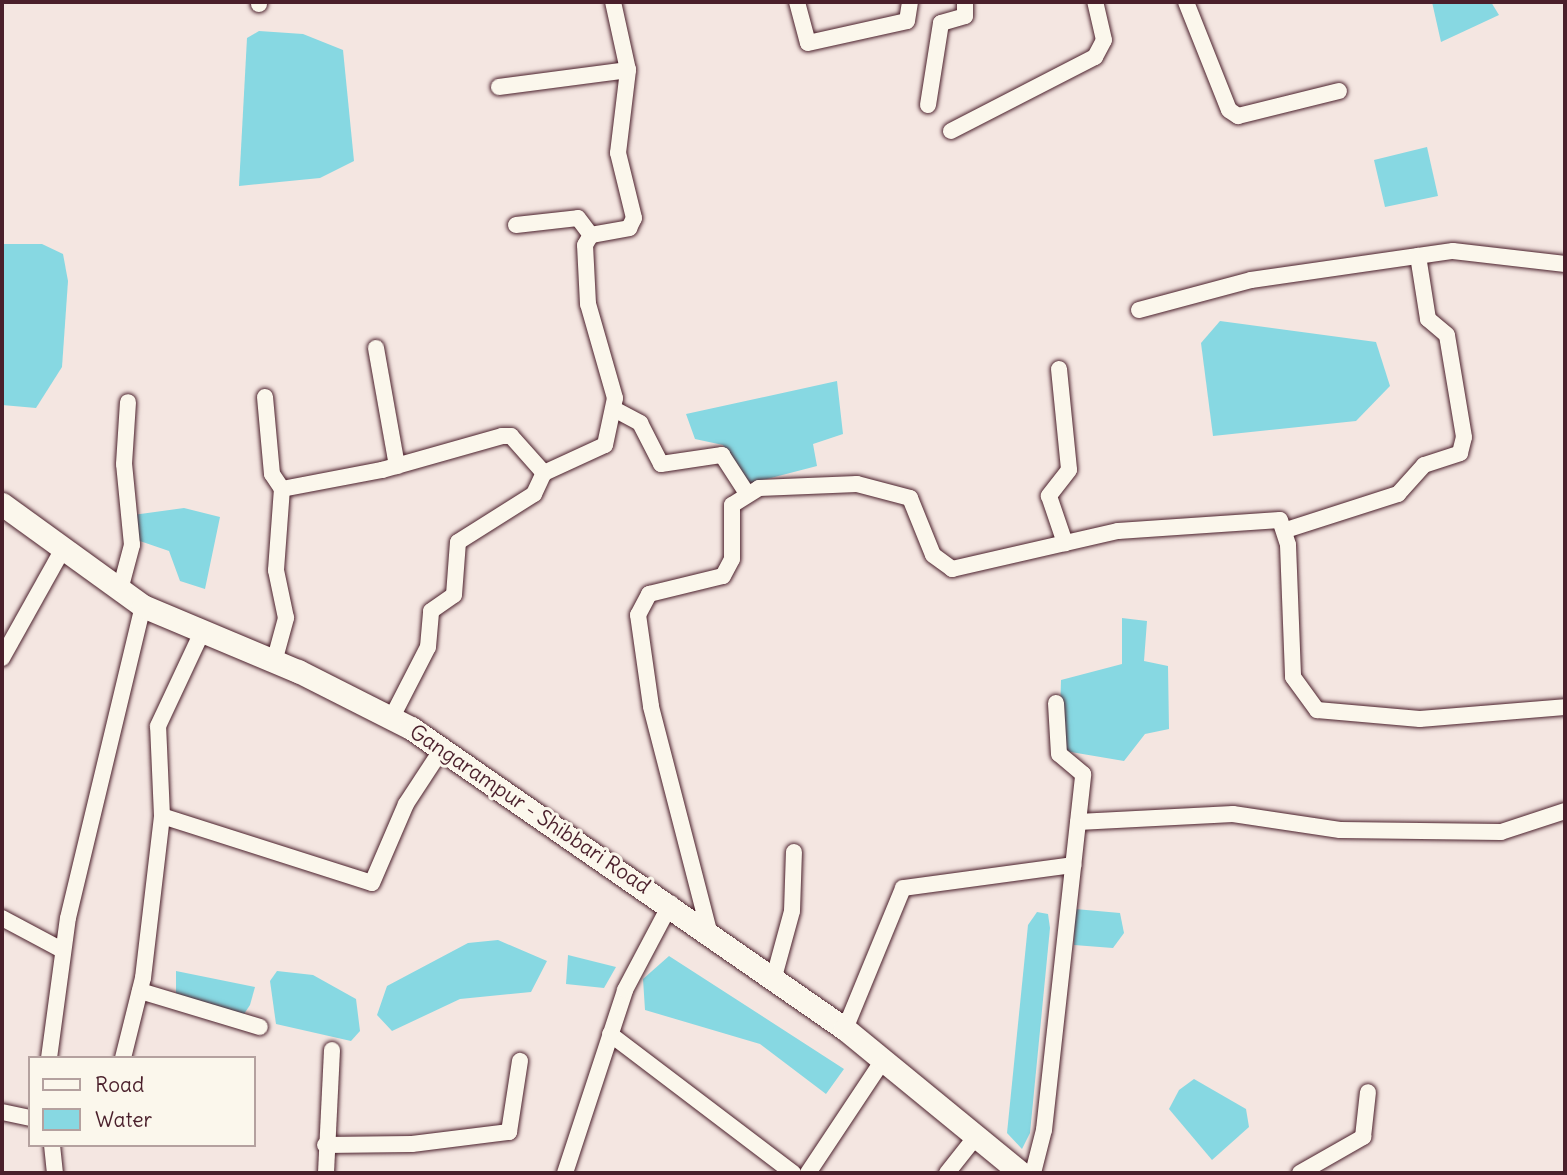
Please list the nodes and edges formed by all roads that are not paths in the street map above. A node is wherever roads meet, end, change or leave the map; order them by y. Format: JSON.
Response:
{"nodes":[{"id":1,"x":613,"y":2,"type":"edge"},
{"id":2,"x":797,"y":2,"type":"edge"},
{"id":3,"x":910,"y":2,"type":"edge"},
{"id":4,"x":965,"y":2,"type":"edge"},
{"id":5,"x":1095,"y":2,"type":"edge"},
{"id":6,"x":1186,"y":2,"type":"edge"},
{"id":7,"x":628,"y":70,"type":"junction"},
{"id":8,"x":499,"y":88,"type":"dead end"},
{"id":9,"x":1339,"y":91,"type":"dead end"},
{"id":10,"x":928,"y":105,"type":"dead end"},
{"id":11,"x":951,"y":131,"type":"dead end"},
{"id":12,"x":516,"y":225,"type":"dead end"},
{"id":13,"x":592,"y":235,"type":"junction"},
{"id":14,"x":1418,"y":256,"type":"junction"},
{"id":15,"x":1565,"y":264,"type":"edge"},
{"id":16,"x":1139,"y":310,"type":"dead end"},
{"id":17,"x":376,"y":348,"type":"dead end"},
{"id":18,"x":1059,"y":369,"type":"dead end"},
{"id":19,"x":265,"y":397,"type":"dead end"},
{"id":20,"x":128,"y":402,"type":"dead end"},
{"id":21,"x":614,"y":409,"type":"junction"},
{"id":22,"x":397,"y":466,"type":"junction"},
{"id":23,"x":544,"y":473,"type":"junction"},
{"id":24,"x":282,"y":489,"type":"junction"},
{"id":25,"x":746,"y":492,"type":"junction"},
{"id":26,"x":2,"y":504,"type":"edge"},
{"id":27,"x":1286,"y":530,"type":"junction"},
{"id":28,"x":1065,"y":543,"type":"junction"},
{"id":29,"x":62,"y":549,"type":"junction"},
{"id":30,"x":120,"y":590,"type":"junction"},
{"id":31,"x":142,"y":607,"type":"junction"},
{"id":32,"x":202,"y":632,"type":"junction"},
{"id":33,"x":2,"y":658,"type":"edge"},
{"id":34,"x":274,"y":662,"type":"junction"},
{"id":35,"x":1056,"y":703,"type":"dead end"},
{"id":36,"x":1565,"y":707,"type":"edge"},
{"id":37,"x":392,"y":717,"type":"junction"},
{"id":38,"x":442,"y":749,"type":"junction"},
{"id":39,"x":1565,"y":811,"type":"edge"},
{"id":40,"x":162,"y":816,"type":"junction"},
{"id":41,"x":1078,"y":821,"type":"junction"},
{"id":42,"x":794,"y":852,"type":"dead end"},
{"id":43,"x":1073,"y":865,"type":"junction"},
{"id":44,"x":671,"y":903,"type":"junction"},
{"id":45,"x":2,"y":918,"type":"edge"},
{"id":46,"x":709,"y":931,"type":"junction"},
{"id":47,"x":62,"y":950,"type":"junction"},
{"id":48,"x":774,"y":977,"type":"junction"},
{"id":49,"x":140,"y":991,"type":"junction"},
{"id":50,"x":260,"y":1027,"type":"dead end"},
{"id":51,"x":845,"y":1029,"type":"junction"},
{"id":52,"x":610,"y":1034,"type":"junction"},
{"id":53,"x":332,"y":1050,"type":"dead end"},
{"id":54,"x":49,"y":1056,"type":"edge"},
{"id":55,"x":124,"y":1056,"type":"edge"},
{"id":56,"x":883,"y":1060,"type":"junction"},
{"id":57,"x":520,"y":1061,"type":"dead end"},
{"id":58,"x":1368,"y":1091,"type":"dead end"},
{"id":59,"x":2,"y":1112,"type":"edge"},
{"id":60,"x":28,"y":1118,"type":"edge"},
{"id":61,"x":974,"y":1139,"type":"junction"},
{"id":62,"x":325,"y":1145,"type":"junction"},
{"id":63,"x":52,"y":1147,"type":"edge"},
{"id":64,"x":55,"y":1173,"type":"edge"},
{"id":65,"x":326,"y":1173,"type":"edge"},
{"id":66,"x":565,"y":1173,"type":"edge"},
{"id":67,"x":793,"y":1173,"type":"edge"},
{"id":68,"x":808,"y":1173,"type":"edge"},
{"id":69,"x":947,"y":1173,"type":"edge"},
{"id":70,"x":1021,"y":1173,"type":"edge"},
{"id":71,"x":1033,"y":1173,"type":"edge"},
{"id":72,"x":1300,"y":1173,"type":"edge"}],
"edges":[{"from":1,"to":7,"type":"street"},
{"from":2,"to":3,"type":"street"},
{"from":4,"to":10,"type":"street"},
{"from":5,"to":11,"type":"street"},
{"from":6,"to":9,"type":"street"},
{"from":7,"to":8,"type":"street"},
{"from":7,"to":13,"type":"street"},
{"from":12,"to":13,"type":"street"},
{"from":13,"to":21,"type":"street"},
{"from":14,"to":15,"type":"street"},
{"from":14,"to":16,"type":"street"},
{"from":14,"to":27,"type":"street"},
{"from":17,"to":22,"type":"street"},
{"from":18,"to":28,"type":"street"},
{"from":19,"to":24,"type":"street"},
{"from":20,"to":30,"type":"street"},
{"from":21,"to":23,"type":"street"},
{"from":21,"to":25,"type":"street"},
{"from":22,"to":23,"type":"street"},
{"from":22,"to":24,"type":"street"},
{"from":23,"to":37,"type":"street"},
{"from":24,"to":34,"type":"street"},
{"from":25,"to":28,"type":"street"},
{"from":25,"to":46,"type":"street"},
{"from":26,"to":29,"type":"main road","name":"Gangarampur - Shibbari Road"},
{"from":27,"to":28,"type":"street"},
{"from":27,"to":36,"type":"street"},
{"from":29,"to":30,"type":"main road","name":"Gangarampur - Shibbari Road"},
{"from":29,"to":33,"type":"street"},
{"from":30,"to":31,"type":"main road","name":"Gangarampur - Shibbari Road"},
{"from":31,"to":32,"type":"main road","name":"Gangarampur - Shibbari Road"},
{"from":31,"to":47,"type":"street"},
{"from":32,"to":34,"type":"main road","name":"Gangarampur - Shibbari Road"},
{"from":32,"to":40,"type":"street"},
{"from":34,"to":37,"type":"main road","name":"Gangarampur - Shibbari Road"},
{"from":35,"to":41,"type":"street"},
{"from":37,"to":38,"type":"main road","name":"Gangarampur - Shibbari Road"},
{"from":38,"to":40,"type":"street"},
{"from":38,"to":44,"type":"main road","name":"Gangarampur - Shibbari Road"},
{"from":39,"to":41,"type":"street"},
{"from":40,"to":49,"type":"street"},
{"from":41,"to":43,"type":"street"},
{"from":42,"to":48,"type":"street"},
{"from":43,"to":51,"type":"street"},
{"from":43,"to":71,"type":"street"},
{"from":44,"to":46,"type":"main road","name":"Gangarampur - Shibbari Road"},
{"from":44,"to":52,"type":"street"},
{"from":45,"to":47,"type":"street"},
{"from":46,"to":48,"type":"main road","name":"Gangarampur - Shibbari Road"},
{"from":47,"to":54,"type":"street"},
{"from":48,"to":51,"type":"main road","name":"Gangarampur - Shibbari Road"},
{"from":49,"to":50,"type":"street"},
{"from":49,"to":55,"type":"street"},
{"from":51,"to":56,"type":"main road","name":"Gangarampur - Shibbari Road"},
{"from":52,"to":66,"type":"street"},
{"from":52,"to":67,"type":"street"},
{"from":53,"to":62,"type":"street"},
{"from":56,"to":61,"type":"main road","name":"Gangarampur - Shibbari Road"},
{"from":56,"to":68,"type":"street"},
{"from":57,"to":62,"type":"street"},
{"from":58,"to":72,"type":"street"},
{"from":59,"to":60,"type":"street"},
{"from":61,"to":69,"type":"street"},
{"from":61,"to":70,"type":"main road","name":"Gangarampur - Shibbari Road"},
{"from":62,"to":65,"type":"street"},
{"from":63,"to":64,"type":"street"}]}
